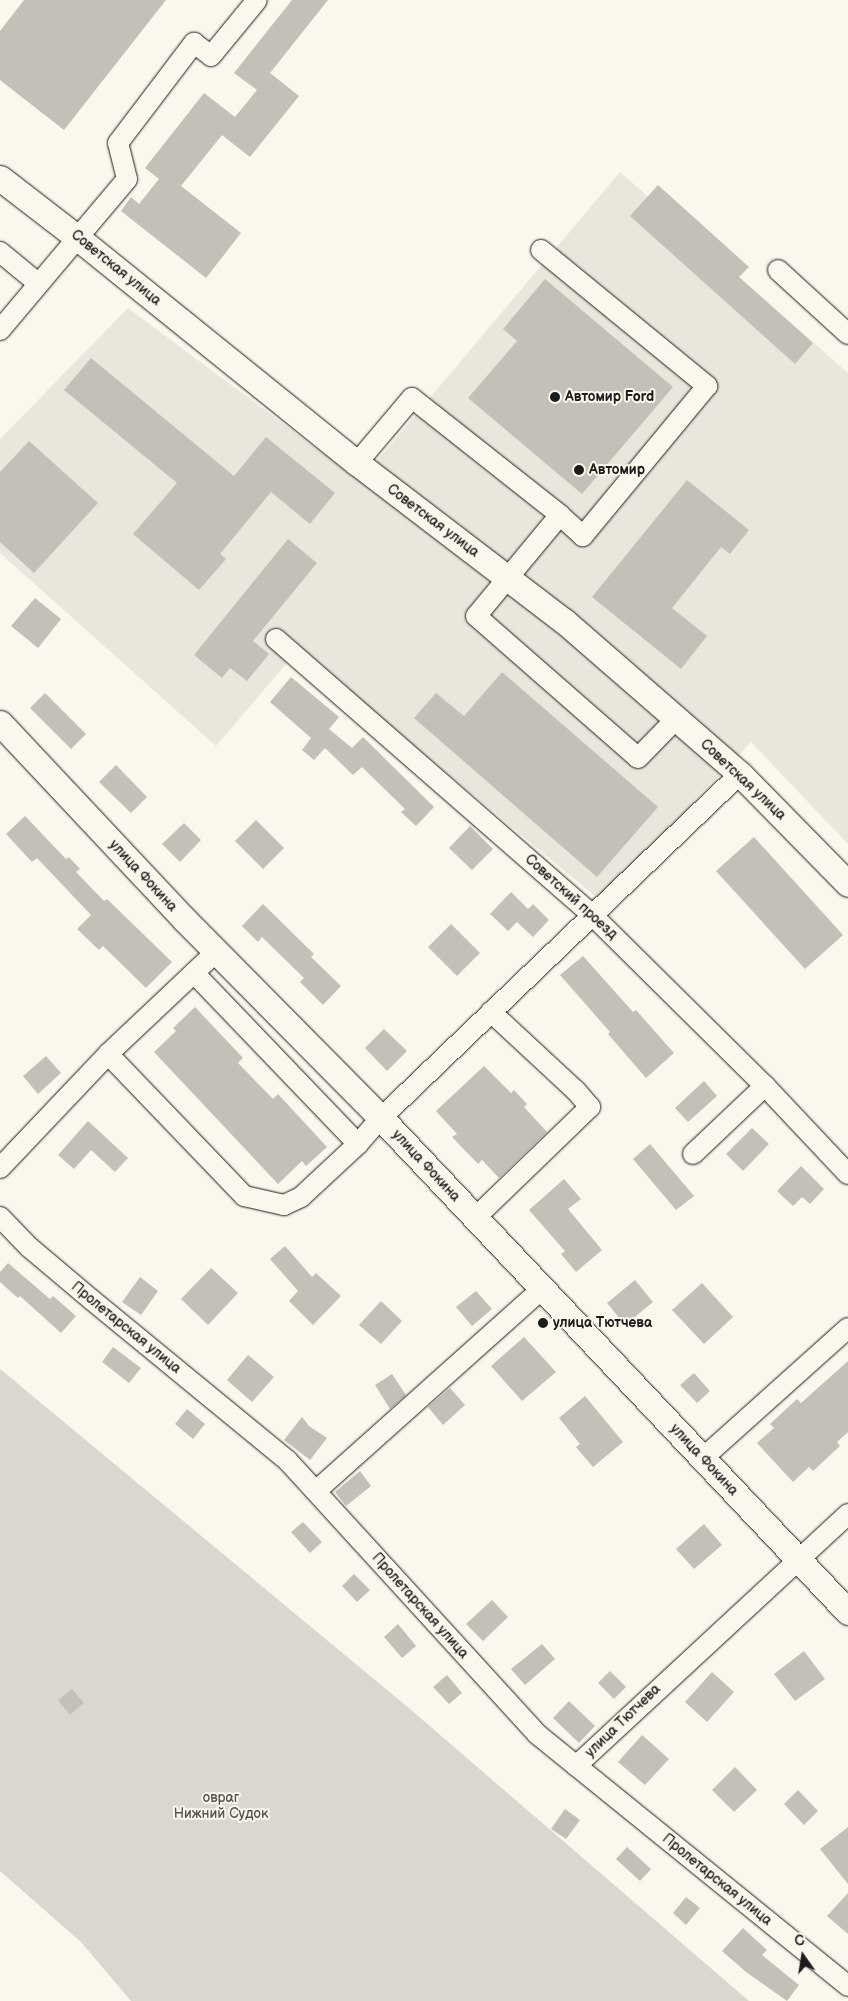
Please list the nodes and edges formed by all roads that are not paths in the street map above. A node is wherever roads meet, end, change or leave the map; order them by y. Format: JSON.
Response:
{"nodes":[{"id":1,"x":257,"y":0,"type":"edge"},
{"id":2,"x":0,"y":178,"type":"edge"},
{"id":3,"x":78,"y":238,"type":"junction"},
{"id":4,"x":540,"y":250,"type":"dead end"},
{"id":5,"x":0,"y":252,"type":"edge"},
{"id":6,"x":778,"y":270,"type":"dead end"},
{"id":7,"x":39,"y":284,"type":"junction"},
{"id":8,"x":0,"y":330,"type":"edge"},
{"id":9,"x":848,"y":334,"type":"edge"},
{"id":10,"x":357,"y":463,"type":"junction"},
{"id":11,"x":560,"y":516,"type":"junction"},
{"id":12,"x":509,"y":578,"type":"junction"},
{"id":13,"x":276,"y":639,"type":"dead end"},
{"id":14,"x":676,"y":719,"type":"junction"},
{"id":15,"x":0,"y":723,"type":"edge"},
{"id":16,"x":740,"y":774,"type":"junction"},
{"id":17,"x":848,"y":884,"type":"edge"},
{"id":18,"x":592,"y":915,"type":"junction"},
{"id":19,"x":218,"y":951,"type":"junction"},
{"id":20,"x":194,"y":973,"type":"junction"},
{"id":21,"x":491,"y":1012,"type":"junction"},
{"id":22,"x":108,"y":1054,"type":"junction"},
{"id":23,"x":765,"y":1086,"type":"junction"},
{"id":24,"x":381,"y":1118,"type":"junction"},
{"id":25,"x":358,"y":1144,"type":"junction"},
{"id":26,"x":693,"y":1154,"type":"dead end"},
{"id":27,"x":0,"y":1168,"type":"edge"},
{"id":28,"x":848,"y":1174,"type":"edge"},
{"id":29,"x":0,"y":1217,"type":"edge"},
{"id":30,"x":475,"y":1218,"type":"junction"},
{"id":31,"x":542,"y":1289,"type":"junction"},
{"id":32,"x":848,"y":1328,"type":"edge"},
{"id":33,"x":702,"y":1459,"type":"junction"},
{"id":34,"x":316,"y":1491,"type":"junction"},
{"id":35,"x":848,"y":1514,"type":"edge"},
{"id":36,"x":799,"y":1561,"type":"junction"},
{"id":37,"x":848,"y":1612,"type":"edge"},
{"id":38,"x":576,"y":1766,"type":"junction"},
{"id":39,"x":848,"y":1986,"type":"edge"}],
"edges":[{"from":1,"to":3,"type":"street"},
{"from":2,"to":3,"type":"main road","name":"Советская улица"},
{"from":3,"to":7,"type":"street"},
{"from":3,"to":10,"type":"main road","name":"Советская улица"},
{"from":4,"to":11,"type":"street"},
{"from":5,"to":7,"type":"street"},
{"from":6,"to":9,"type":"street"},
{"from":7,"to":8,"type":"street"},
{"from":10,"to":11,"type":"street"},
{"from":10,"to":12,"type":"main road","name":"Советская улица"},
{"from":11,"to":12,"type":"street"},
{"from":12,"to":14,"type":"main road","name":"Советская улица"},
{"from":12,"to":14,"type":"street"},
{"from":13,"to":18,"type":"street","name":"Советский проезд"},
{"from":14,"to":16,"type":"main road","name":"Советская улица"},
{"from":15,"to":19,"type":"main road","name":"улица Фокина"},
{"from":16,"to":17,"type":"main road","name":"Советская улица"},
{"from":16,"to":18,"type":"street"},
{"from":18,"to":21,"type":"street"},
{"from":18,"to":23,"type":"street","name":"Советский проезд"},
{"from":19,"to":20,"type":"street"},
{"from":19,"to":24,"type":"main road","name":"улица Фокина"},
{"from":20,"to":22,"type":"street"},
{"from":20,"to":25,"type":"street"},
{"from":21,"to":24,"type":"street"},
{"from":21,"to":30,"type":"street"},
{"from":22,"to":25,"type":"street"},
{"from":22,"to":27,"type":"street"},
{"from":23,"to":26,"type":"street"},
{"from":23,"to":28,"type":"street","name":"Советский проезд"},
{"from":24,"to":25,"type":"street"},
{"from":24,"to":30,"type":"main road","name":"улица Фокина"},
{"from":29,"to":34,"type":"street","name":"Пролетарская улица"},
{"from":30,"to":31,"type":"main road","name":"улица Фокина"},
{"from":31,"to":33,"type":"main road","name":"улица Фокина"},
{"from":31,"to":34,"type":"street"},
{"from":32,"to":33,"type":"street"},
{"from":33,"to":36,"type":"main road","name":"улица Фокина"},
{"from":34,"to":38,"type":"street","name":"Пролетарская улица"},
{"from":35,"to":36,"type":"street","name":"улица Тютчева"},
{"from":36,"to":37,"type":"main road","name":"улица Фокина"},
{"from":36,"to":38,"type":"street","name":"улица Тютчева"},
{"from":38,"to":39,"type":"street","name":"Пролетарская улица"}]}
